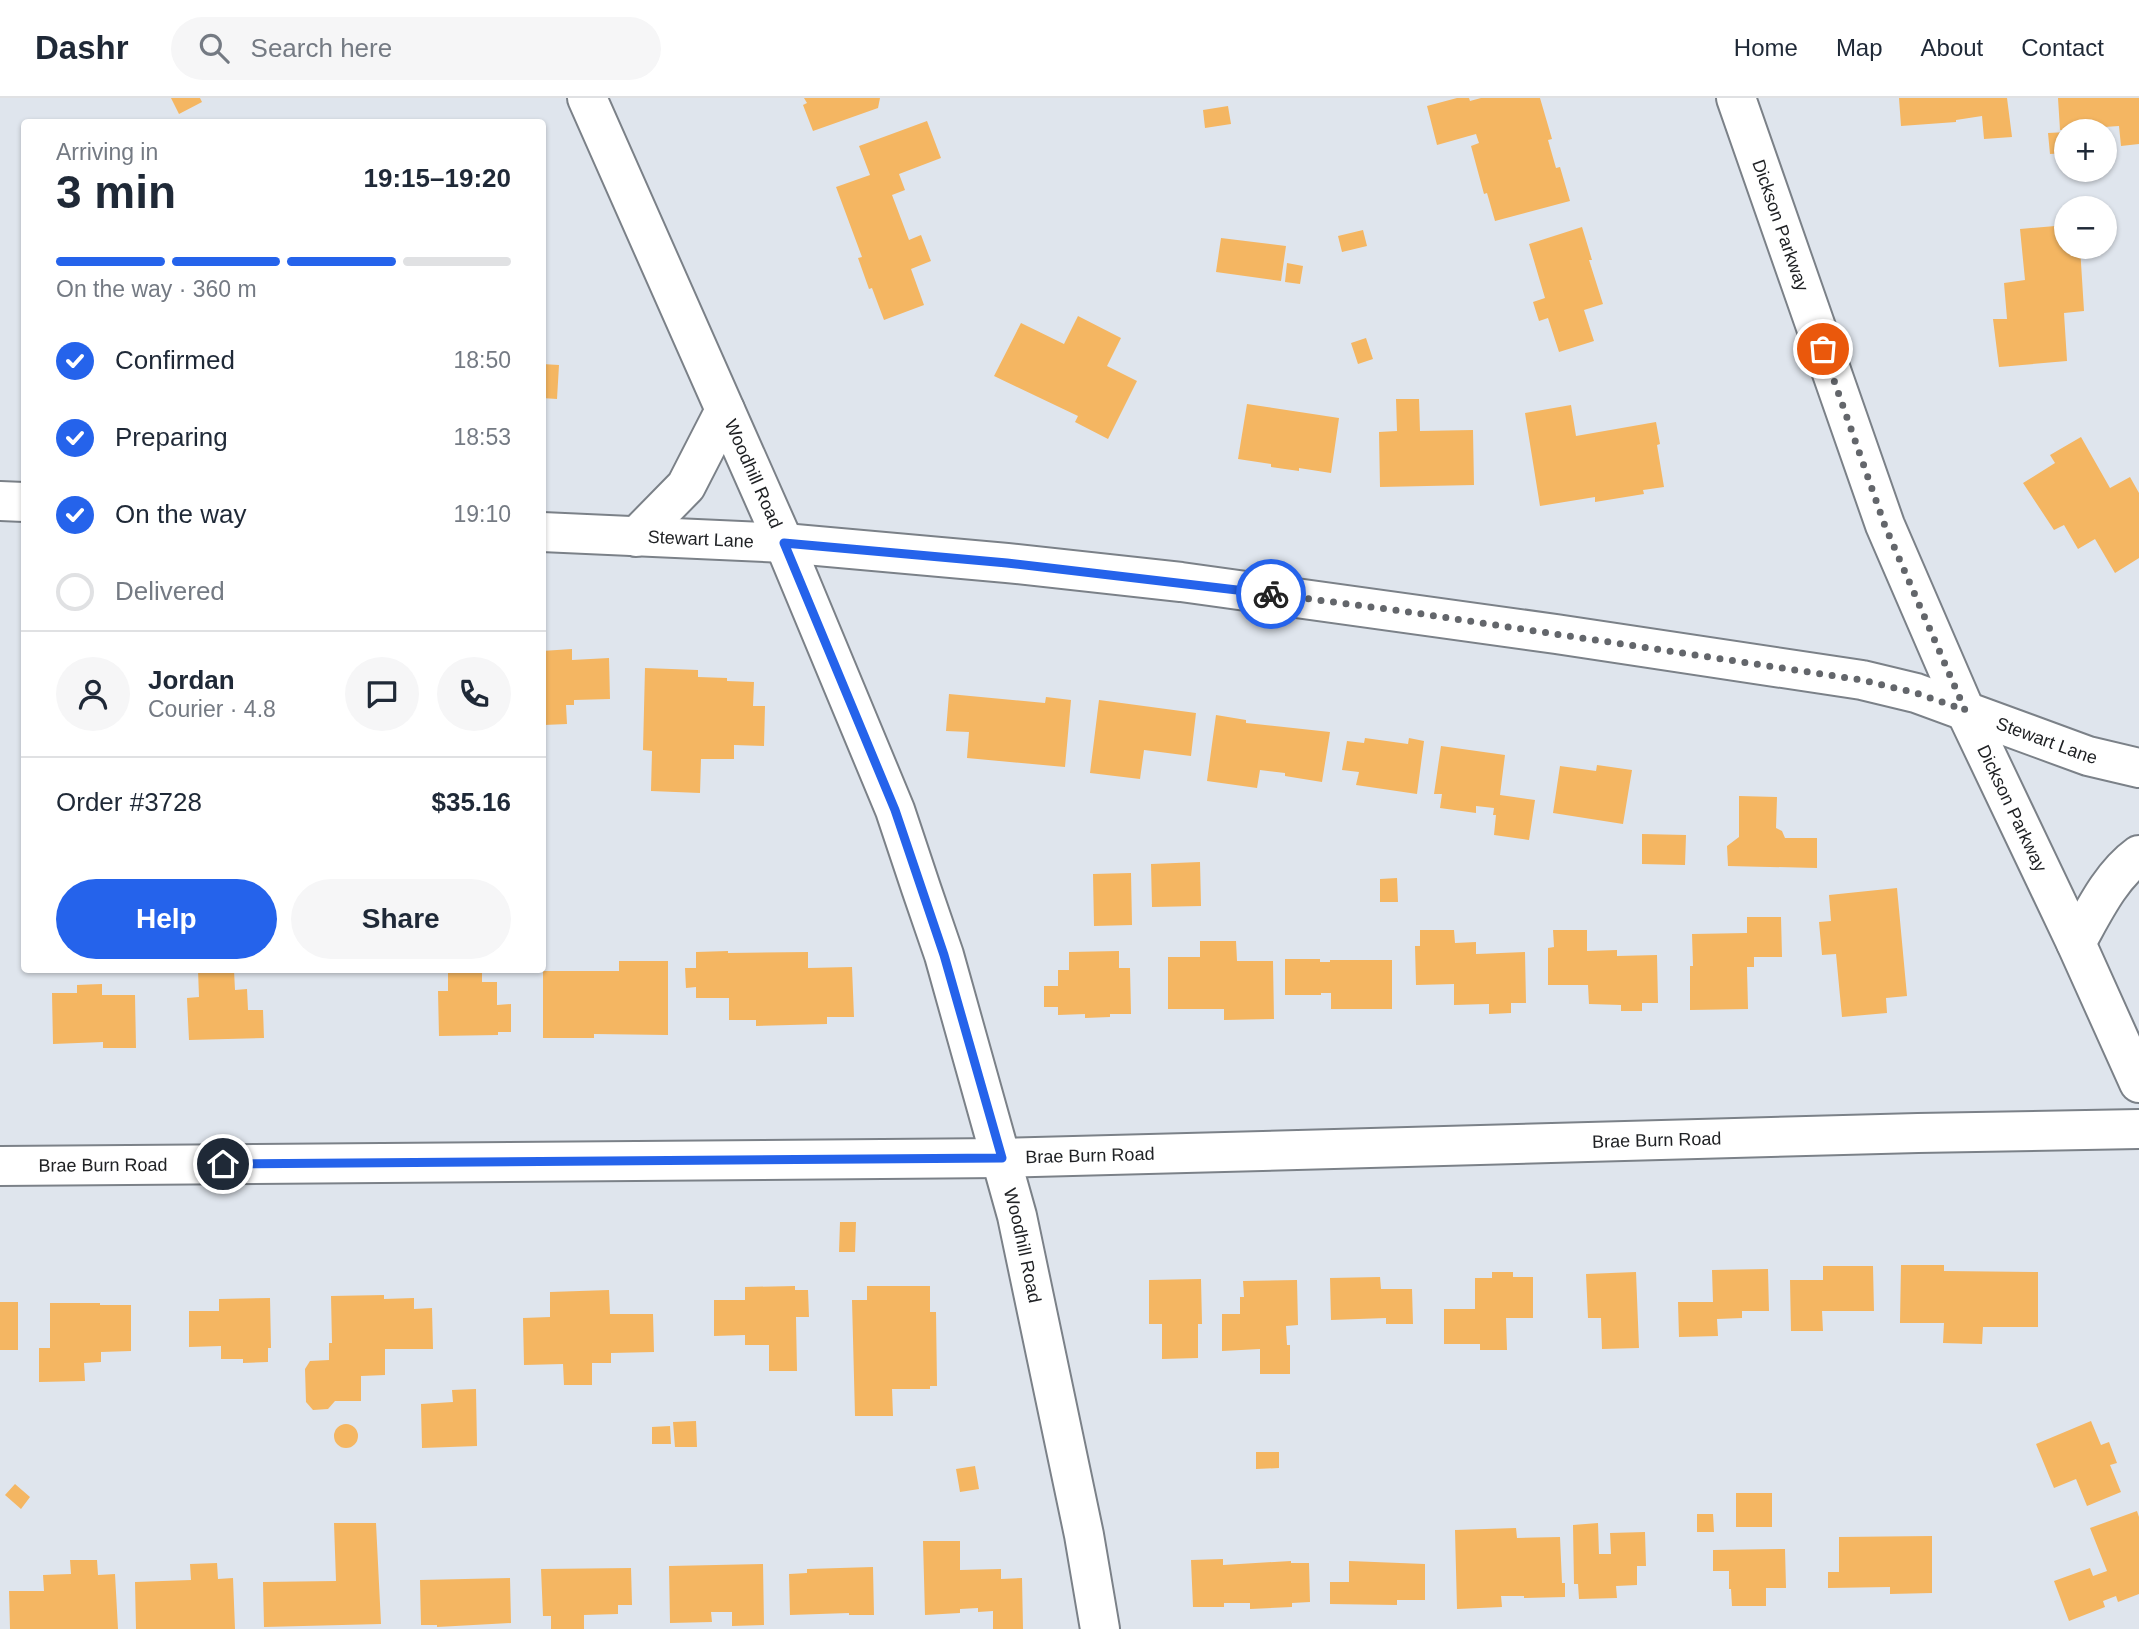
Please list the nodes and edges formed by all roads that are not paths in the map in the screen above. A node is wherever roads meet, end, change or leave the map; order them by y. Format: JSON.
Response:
{"nodes":[{"id":1,"x":587,"y":98,"type":"edge"},
{"id":2,"x":1736,"y":98,"type":"edge"},
{"id":3,"x":725,"y":410,"type":"junction"},
{"id":4,"x":0,"y":501,"type":"edge"},
{"id":5,"x":21,"y":502,"type":"edge"},
{"id":6,"x":546,"y":532,"type":"edge"},
{"id":7,"x":636,"y":537,"type":"junction"},
{"id":8,"x":784,"y":543,"type":"junction"},
{"id":9,"x":1965,"y":710,"type":"junction"},
{"id":10,"x":2139,"y":768,"type":"edge"},
{"id":11,"x":2139,"y":855,"type":"edge"},
{"id":12,"x":2076,"y":943,"type":"junction"},
{"id":13,"x":2139,"y":1083,"type":"edge"},
{"id":14,"x":2139,"y":1129,"type":"edge"},
{"id":15,"x":1002,"y":1158,"type":"junction"},
{"id":16,"x":0,"y":1166,"type":"edge"},
{"id":17,"x":1100,"y":1629,"type":"edge"}],
"edges":[{"from":1,"to":3,"type":"street","name":"Woodhill Road"},
{"from":2,"to":9,"type":"street","name":"Dickson Parkway"},
{"from":3,"to":7,"type":"street"},
{"from":3,"to":8,"type":"street","name":"Woodhill Road"},
{"from":4,"to":5,"type":"street"},
{"from":6,"to":7,"type":"street","name":"Stewart Lane"},
{"from":7,"to":8,"type":"street","name":"Stewart Lane"},
{"from":8,"to":9,"type":"street","name":"Stewart Lane"},
{"from":8,"to":15,"type":"street","name":"Woodhill Road"},
{"from":9,"to":10,"type":"street","name":"Stewart Lane"},
{"from":9,"to":12,"type":"street","name":"Dickson Parkway"},
{"from":11,"to":12,"type":"street"},
{"from":12,"to":13,"type":"street","name":"Dickson Parkway"},
{"from":14,"to":15,"type":"street","name":"Brae Burn Road"},
{"from":15,"to":16,"type":"street","name":"Brae Burn Road"},
{"from":15,"to":17,"type":"street","name":"Woodhill Road"}]}
